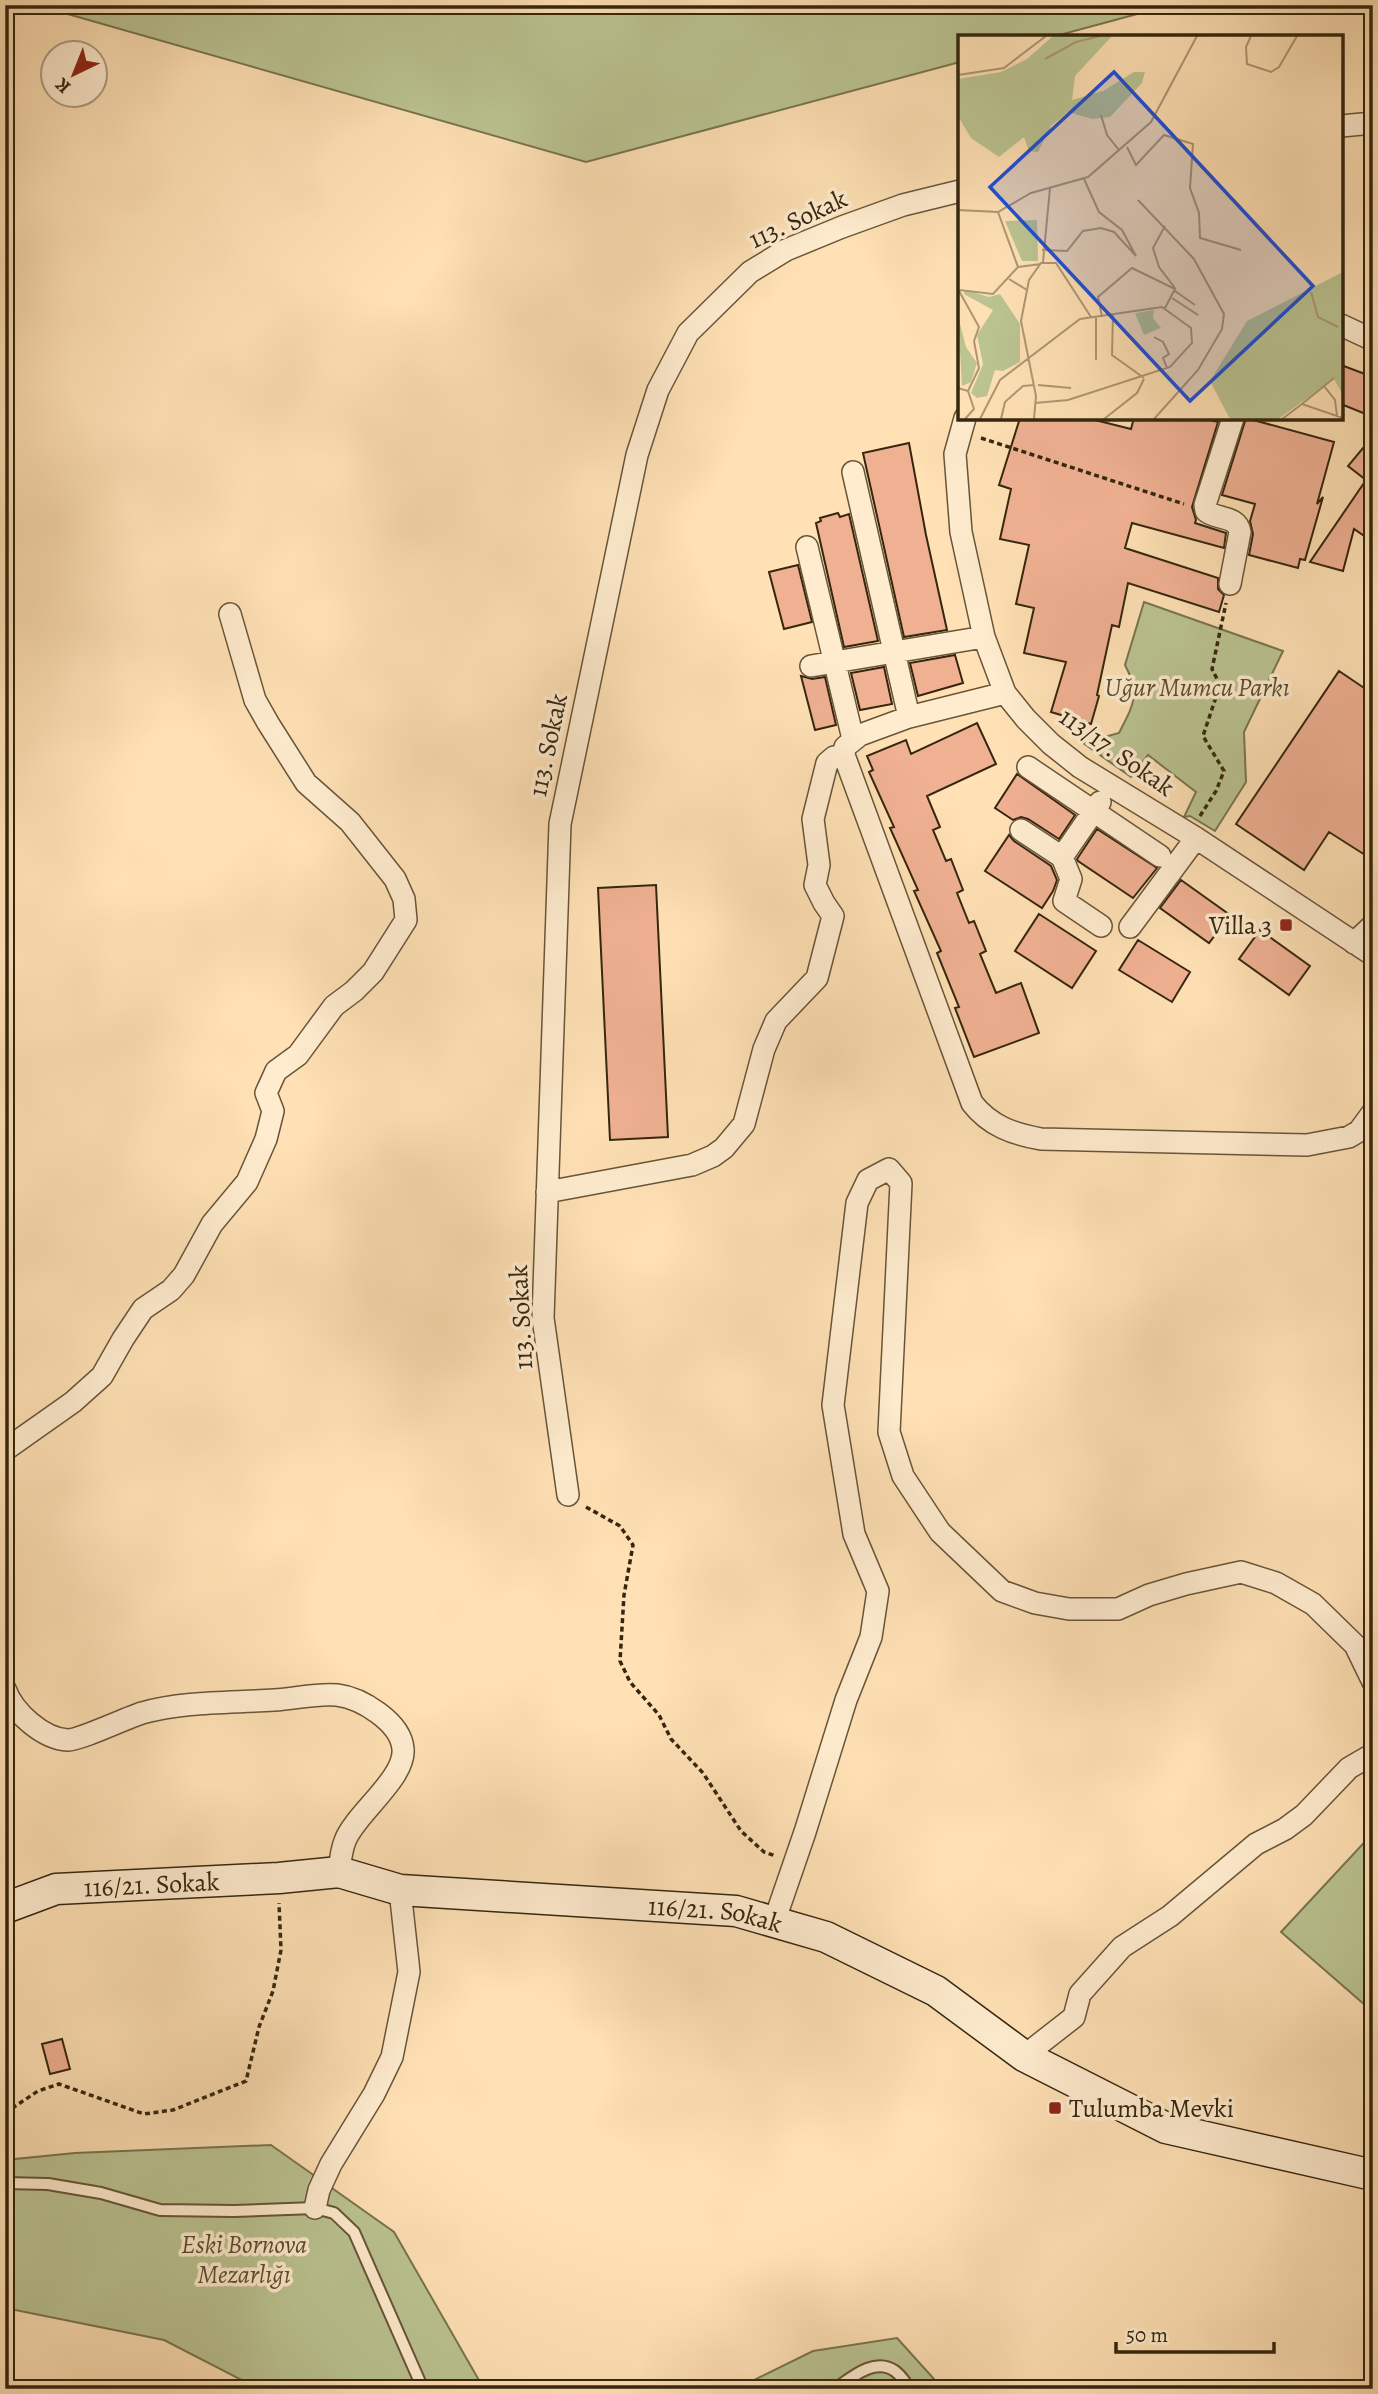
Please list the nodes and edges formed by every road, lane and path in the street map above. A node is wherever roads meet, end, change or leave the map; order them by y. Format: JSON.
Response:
{"nodes":[{"id":1,"x":1373,"y":123,"type":"edge"},
{"id":2,"x":1343,"y":126,"type":"edge"},
{"id":3,"x":958,"y":191,"type":"edge"},
{"id":4,"x":1343,"y":326,"type":"edge"},
{"id":5,"x":1373,"y":340,"type":"edge"},
{"id":6,"x":1232,"y":420,"type":"edge"},
{"id":7,"x":963,"y":425,"type":"edge"},
{"id":8,"x":853,"y":472,"type":"dead end"},
{"id":9,"x":1206,"y":511,"type":"junction"},
{"id":10,"x":807,"y":547,"type":"dead end"},
{"id":11,"x":1230,"y":584,"type":"joint"},
{"id":12,"x":230,"y":614,"type":"dead end"},
{"id":13,"x":984,"y":637,"type":"junction"},
{"id":14,"x":894,"y":653,"type":"junction"},
{"id":15,"x":835,"y":662,"type":"junction"},
{"id":16,"x":811,"y":666,"type":"dead end"},
{"id":17,"x":1005,"y":694,"type":"junction"},
{"id":18,"x":909,"y":717,"type":"junction"},
{"id":19,"x":848,"y":747,"type":"junction"},
{"id":20,"x":1028,"y":767,"type":"dead end"},
{"id":21,"x":1111,"y":788,"type":"junction"},
{"id":22,"x":1094,"y":811,"type":"junction"},
{"id":23,"x":1021,"y":830,"type":"dead end"},
{"id":24,"x":1192,"y":836,"type":"junction"},
{"id":25,"x":1160,"y":856,"type":"dead end"},
{"id":26,"x":1062,"y":858,"type":"junction"},
{"id":27,"x":1373,"y":925,"type":"edge"},
{"id":28,"x":1101,"y":926,"type":"dead end"},
{"id":29,"x":1130,"y":927,"type":"dead end"},
{"id":30,"x":1354,"y":943,"type":"junction"},
{"id":31,"x":1373,"y":955,"type":"edge"},
{"id":32,"x":1373,"y":1112,"type":"edge"},
{"id":33,"x":547,"y":1192,"type":"junction"},
{"id":34,"x":5,"y":1450,"type":"edge"},
{"id":35,"x":568,"y":1495,"type":"joint"},
{"id":36,"x":1373,"y":1682,"type":"edge"},
{"id":37,"x":5,"y":1689,"type":"edge"},
{"id":38,"x":1373,"y":1754,"type":"edge"},
{"id":39,"x":795,"y":1863,"type":"junction"},
{"id":40,"x":338,"y":1872,"type":"junction"},
{"id":41,"x":279,"y":1878,"type":"junction"},
{"id":42,"x":400,"y":1890,"type":"junction"},
{"id":43,"x":5,"y":1908,"type":"edge"},
{"id":44,"x":774,"y":1922,"type":"junction"},
{"id":45,"x":1024,"y":2056,"type":"junction"},
{"id":46,"x":5,"y":2113,"type":"edge"},
{"id":47,"x":1373,"y":2175,"type":"edge"},
{"id":48,"x":5,"y":2183,"type":"edge"},
{"id":49,"x":315,"y":2208,"type":"junction"},
{"id":50,"x":423,"y":2389,"type":"edge"},
{"id":51,"x":835,"y":2389,"type":"edge"},
{"id":52,"x":908,"y":2389,"type":"edge"}],
"edges":[{"from":1,"to":2,"type":"street"},
{"from":3,"to":33,"type":"street","name":"113. Sokak"},
{"from":4,"to":5,"type":"street"},
{"from":6,"to":9,"type":"street"},
{"from":7,"to":9,"type":"path"},
{"from":7,"to":13,"type":"street","name":"113/17. Sokak"},
{"from":8,"to":14,"type":"street"},
{"from":9,"to":11,"type":"street"},
{"from":10,"to":15,"type":"street"},
{"from":11,"to":24,"type":"path"},
{"from":12,"to":34,"type":"street"},
{"from":13,"to":14,"type":"street"},
{"from":13,"to":17,"type":"street","name":"113/17. Sokak"},
{"from":14,"to":15,"type":"street"},
{"from":14,"to":18,"type":"street"},
{"from":15,"to":16,"type":"street"},
{"from":15,"to":19,"type":"street"},
{"from":17,"to":18,"type":"street"},
{"from":17,"to":21,"type":"street","name":"113/17. Sokak"},
{"from":18,"to":19,"type":"street"},
{"from":19,"to":32,"type":"street"},
{"from":19,"to":33,"type":"street"},
{"from":20,"to":22,"type":"street"},
{"from":21,"to":22,"type":"street"},
{"from":21,"to":24,"type":"street","name":"113/17. Sokak"},
{"from":22,"to":25,"type":"street"},
{"from":22,"to":26,"type":"street"},
{"from":23,"to":26,"type":"street"},
{"from":24,"to":29,"type":"street"},
{"from":24,"to":30,"type":"street","name":"113/17. Sokak"},
{"from":26,"to":28,"type":"street"},
{"from":27,"to":30,"type":"street"},
{"from":30,"to":31,"type":"street","name":"113/17. Sokak"},
{"from":33,"to":35,"type":"street","name":"113. Sokak"},
{"from":35,"to":39,"type":"path"},
{"from":36,"to":39,"type":"street"},
{"from":37,"to":40,"type":"street"},
{"from":38,"to":45,"type":"street"},
{"from":39,"to":44,"type":"street"},
{"from":40,"to":41,"type":"street","name":"116/21. Sokak"},
{"from":40,"to":42,"type":"street","name":"116/21. Sokak"},
{"from":41,"to":43,"type":"street","name":"116/21. Sokak"},
{"from":41,"to":46,"type":"path"},
{"from":42,"to":44,"type":"street","name":"116/21. Sokak"},
{"from":42,"to":49,"type":"street"},
{"from":44,"to":45,"type":"street","name":"116/21. Sokak"},
{"from":45,"to":47,"type":"street","name":"116/21. Sokak"},
{"from":48,"to":49,"type":"lane"},
{"from":49,"to":50,"type":"lane"},
{"from":51,"to":52,"type":"lane"}]}
